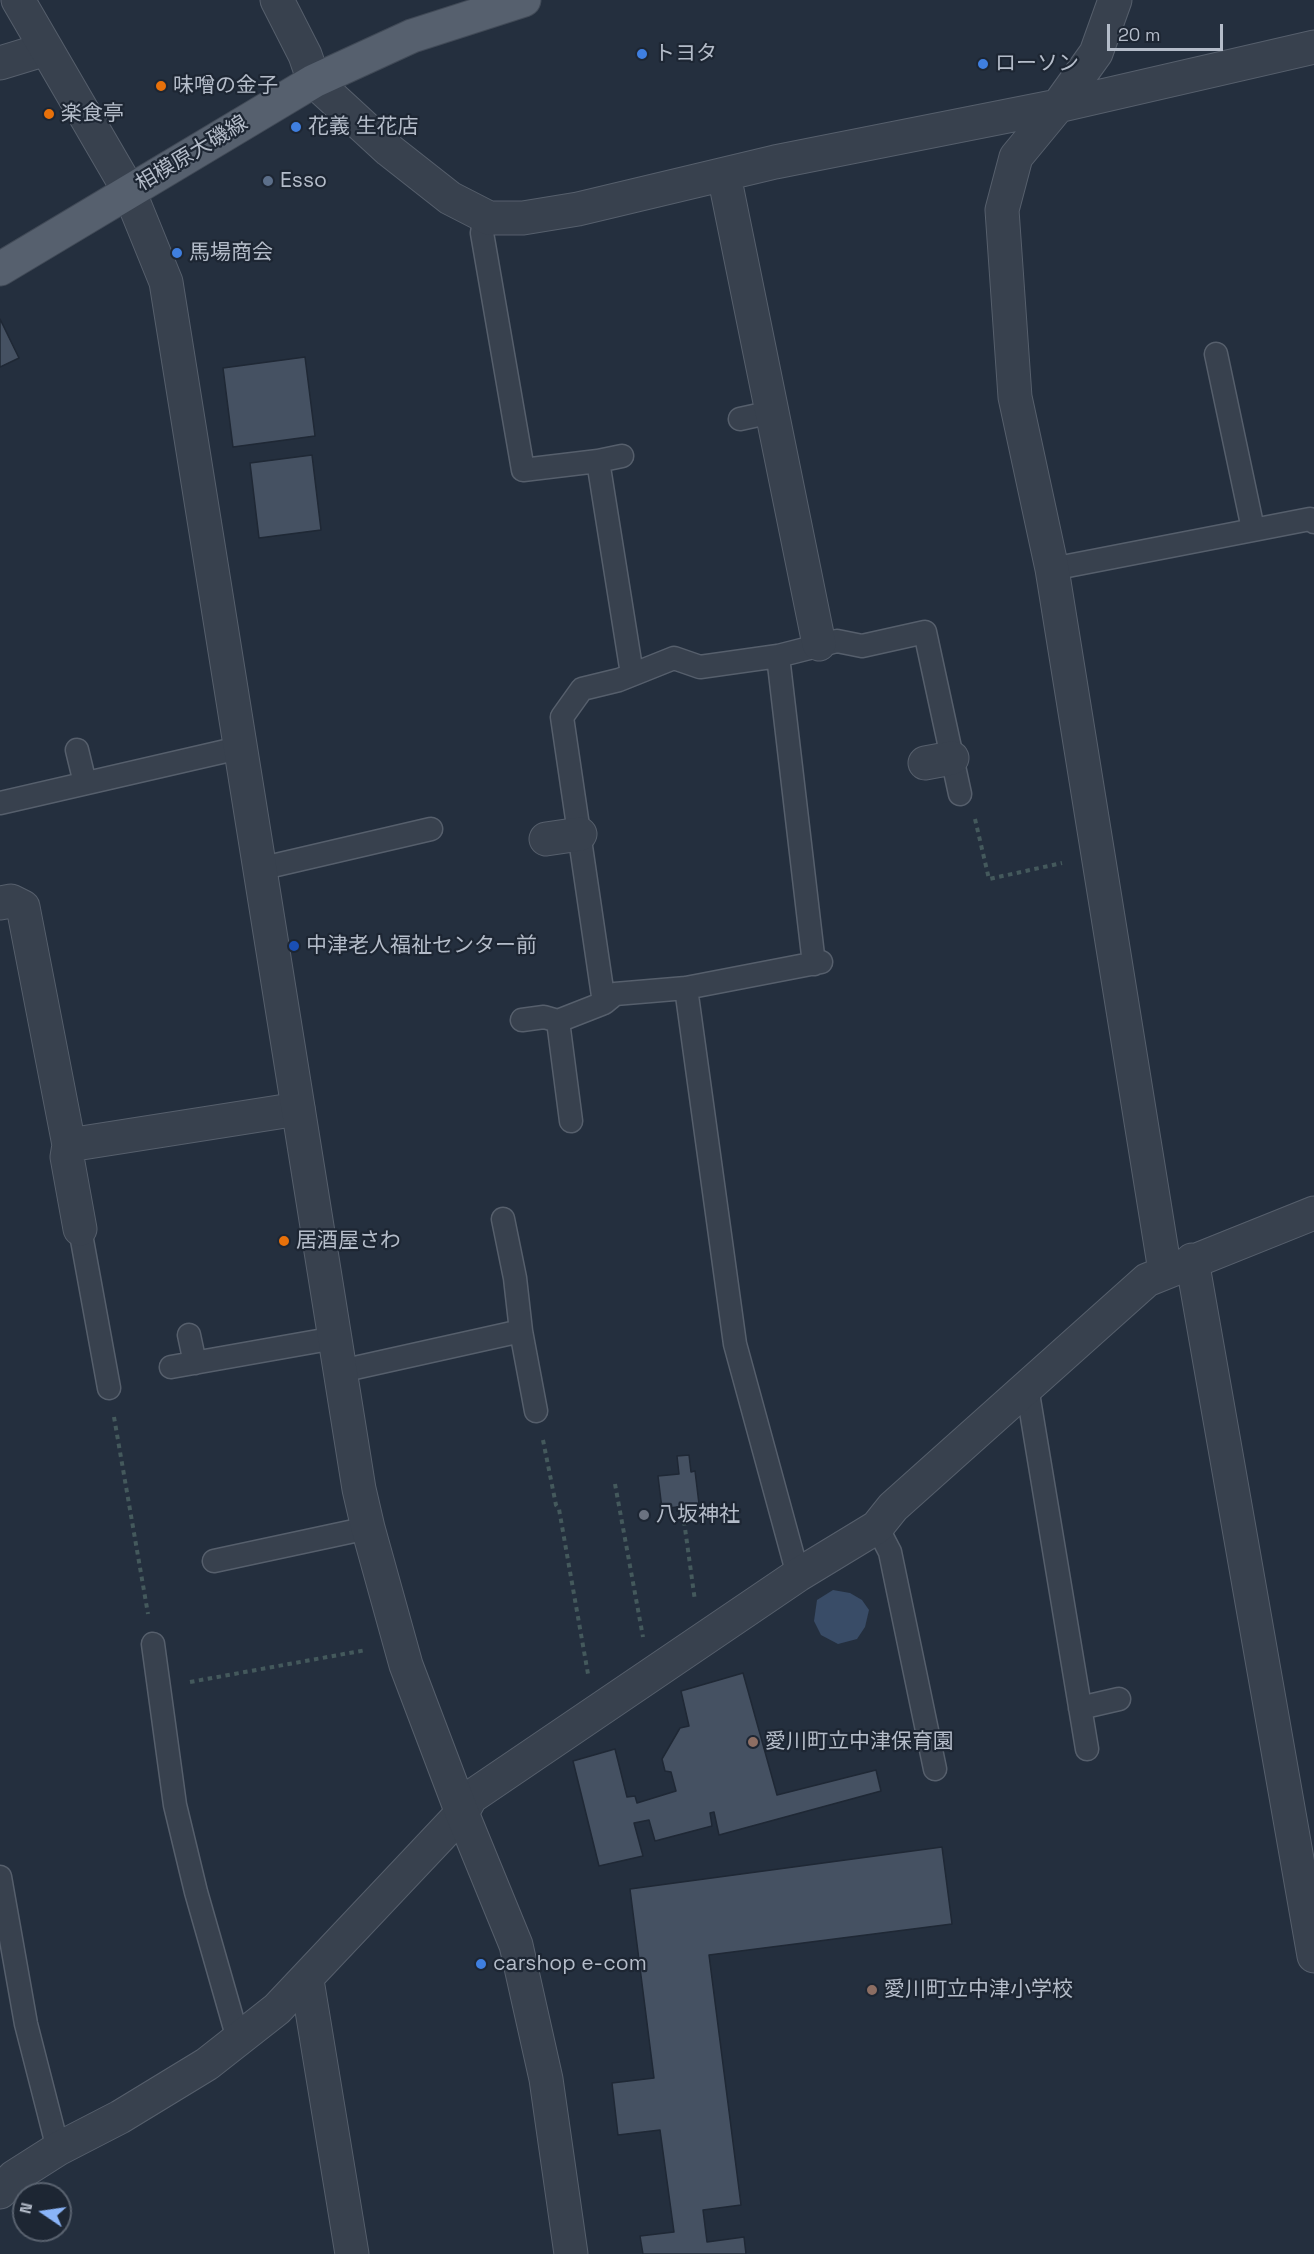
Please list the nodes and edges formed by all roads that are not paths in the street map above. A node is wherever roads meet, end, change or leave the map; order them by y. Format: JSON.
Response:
{"nodes":[{"id":1,"x":18,"y":0,"type":"edge"},
{"id":2,"x":277,"y":0,"type":"edge"},
{"id":3,"x":524,"y":0,"type":"edge"},
{"id":4,"x":1115,"y":0,"type":"edge"},
{"id":5,"x":1314,"y":47,"type":"edge"},
{"id":6,"x":46,"y":49,"type":"junction"},
{"id":7,"x":0,"y":63,"type":"edge"},
{"id":8,"x":314,"y":81,"type":"junction"},
{"id":9,"x":1058,"y":106,"type":"junction"},
{"id":10,"x":724,"y":175,"type":"junction"},
{"id":11,"x":129,"y":191,"type":"junction"},
{"id":12,"x":485,"y":216,"type":"junction"},
{"id":13,"x":0,"y":268,"type":"edge"},
{"id":14,"x":1216,"y":354,"type":"dead end"},
{"id":15,"x":772,"y":412,"type":"junction"},
{"id":16,"x":740,"y":419,"type":"dead end"},
{"id":17,"x":622,"y":456,"type":"dead end"},
{"id":18,"x":598,"y":461,"type":"junction"},
{"id":19,"x":1314,"y":522,"type":"edge"},
{"id":20,"x":1253,"y":529,"type":"junction"},
{"id":21,"x":1052,"y":569,"type":"junction"},
{"id":22,"x":819,"y":644,"type":"junction"},
{"id":23,"x":778,"y":656,"type":"junction"},
{"id":24,"x":632,"y":674,"type":"junction"},
{"id":25,"x":239,"y":748,"type":"junction"},
{"id":26,"x":77,"y":750,"type":"dead end"},
{"id":27,"x":85,"y":783,"type":"junction"},
{"id":28,"x":960,"y":794,"type":"road end"},
{"id":29,"x":0,"y":804,"type":"edge"},
{"id":30,"x":431,"y":829,"type":"dead end"},
{"id":31,"x":580,"y":834,"type":"junction"},
{"id":32,"x":546,"y":839,"type":"dead end"},
{"id":33,"x":259,"y":869,"type":"junction"},
{"id":34,"x":0,"y":903,"type":"edge"},
{"id":35,"x":686,"y":988,"type":"junction"},
{"id":36,"x":604,"y":1003,"type":"junction"},
{"id":37,"x":522,"y":1020,"type":"dead end"},
{"id":38,"x":558,"y":1021,"type":"junction"},
{"id":39,"x":298,"y":1109,"type":"junction"},
{"id":40,"x":571,"y":1121,"type":"dead end"},
{"id":41,"x":69,"y":1145,"type":"junction"},
{"id":42,"x":1314,"y":1213,"type":"edge"},
{"id":43,"x":503,"y":1219,"type":"dead end"},
{"id":44,"x":80,"y":1229,"type":"joint"},
{"id":45,"x":1179,"y":1266,"type":"junction"},
{"id":46,"x":521,"y":1331,"type":"junction"},
{"id":47,"x":189,"y":1335,"type":"dead end"},
{"id":48,"x":335,"y":1338,"type":"junction"},
{"id":49,"x":195,"y":1363,"type":"junction"},
{"id":50,"x":171,"y":1367,"type":"dead end"},
{"id":51,"x":341,"y":1371,"type":"junction"},
{"id":52,"x":1027,"y":1387,"type":"junction"},
{"id":53,"x":110,"y":1388,"type":"road end"},
{"id":54,"x":536,"y":1411,"type":"road end"},
{"id":55,"x":877,"y":1527,"type":"junction"},
{"id":56,"x":368,"y":1528,"type":"junction"},
{"id":57,"x":214,"y":1561,"type":"dead end"},
{"id":58,"x":798,"y":1575,"type":"junction"},
{"id":59,"x":153,"y":1644,"type":"road end"},
{"id":60,"x":1119,"y":1699,"type":"dead end"},
{"id":61,"x":1080,"y":1708,"type":"junction"},
{"id":62,"x":1087,"y":1749,"type":"dead end"},
{"id":63,"x":935,"y":1769,"type":"dead end"},
{"id":64,"x":462,"y":1813,"type":"junction"},
{"id":65,"x":0,"y":1877,"type":"edge"},
{"id":66,"x":1314,"y":1956,"type":"edge"},
{"id":67,"x":307,"y":1980,"type":"junction"},
{"id":68,"x":238,"y":2039,"type":"junction"},
{"id":69,"x":58,"y":2149,"type":"junction"},
{"id":70,"x":0,"y":2192,"type":"edge"},
{"id":71,"x":352,"y":2254,"type":"edge"},
{"id":72,"x":571,"y":2254,"type":"edge"}],
"edges":[{"from":1,"to":6,"type":"street"},
{"from":2,"to":8,"type":"street"},
{"from":3,"to":8,"type":"main road","name":"相模原大磯線"},
{"from":4,"to":9,"type":"street"},
{"from":5,"to":9,"type":"street"},
{"from":6,"to":7,"type":"street"},
{"from":6,"to":11,"type":"street"},
{"from":8,"to":11,"type":"main road","name":"相模原大磯線"},
{"from":8,"to":12,"type":"street"},
{"from":9,"to":10,"type":"street"},
{"from":9,"to":21,"type":"street"},
{"from":10,"to":12,"type":"street"},
{"from":10,"to":15,"type":"street"},
{"from":11,"to":13,"type":"main road","name":"相模原大磯線"},
{"from":11,"to":25,"type":"street"},
{"from":12,"to":18,"type":"lane"},
{"from":14,"to":20,"type":"lane"},
{"from":15,"to":16,"type":"lane"},
{"from":15,"to":22,"type":"street"},
{"from":17,"to":18,"type":"lane"},
{"from":18,"to":24,"type":"lane"},
{"from":19,"to":20,"type":"lane"},
{"from":20,"to":21,"type":"lane"},
{"from":21,"to":45,"type":"street"},
{"from":22,"to":23,"type":"lane"},
{"from":22,"to":28,"type":"lane"},
{"from":23,"to":24,"type":"lane"},
{"from":23,"to":35,"type":"lane"},
{"from":24,"to":31,"type":"lane"},
{"from":25,"to":27,"type":"lane"},
{"from":25,"to":33,"type":"street"},
{"from":26,"to":27,"type":"lane"},
{"from":27,"to":29,"type":"lane"},
{"from":30,"to":33,"type":"lane"},
{"from":31,"to":32,"type":"street"},
{"from":31,"to":36,"type":"lane"},
{"from":33,"to":39,"type":"street"},
{"from":34,"to":41,"type":"street"},
{"from":35,"to":36,"type":"lane"},
{"from":35,"to":58,"type":"lane"},
{"from":36,"to":38,"type":"lane"},
{"from":37,"to":38,"type":"lane"},
{"from":38,"to":40,"type":"lane"},
{"from":39,"to":41,"type":"street"},
{"from":39,"to":48,"type":"street"},
{"from":41,"to":44,"type":"street"},
{"from":42,"to":45,"type":"street"},
{"from":43,"to":46,"type":"lane"},
{"from":44,"to":53,"type":"lane"},
{"from":45,"to":52,"type":"street"},
{"from":45,"to":66,"type":"street"},
{"from":46,"to":51,"type":"lane"},
{"from":46,"to":54,"type":"lane"},
{"from":47,"to":49,"type":"lane"},
{"from":48,"to":49,"type":"lane"},
{"from":48,"to":51,"type":"street"},
{"from":49,"to":50,"type":"lane"},
{"from":51,"to":56,"type":"street"},
{"from":52,"to":55,"type":"street"},
{"from":52,"to":61,"type":"lane"},
{"from":55,"to":58,"type":"street"},
{"from":55,"to":63,"type":"lane"},
{"from":56,"to":57,"type":"lane"},
{"from":56,"to":64,"type":"street"},
{"from":58,"to":64,"type":"street"},
{"from":59,"to":68,"type":"lane"},
{"from":60,"to":61,"type":"lane"},
{"from":61,"to":62,"type":"lane"},
{"from":64,"to":67,"type":"street"},
{"from":64,"to":72,"type":"street"},
{"from":65,"to":69,"type":"lane"},
{"from":67,"to":68,"type":"street"},
{"from":67,"to":71,"type":"street"},
{"from":68,"to":69,"type":"street"},
{"from":69,"to":70,"type":"street"}]}
